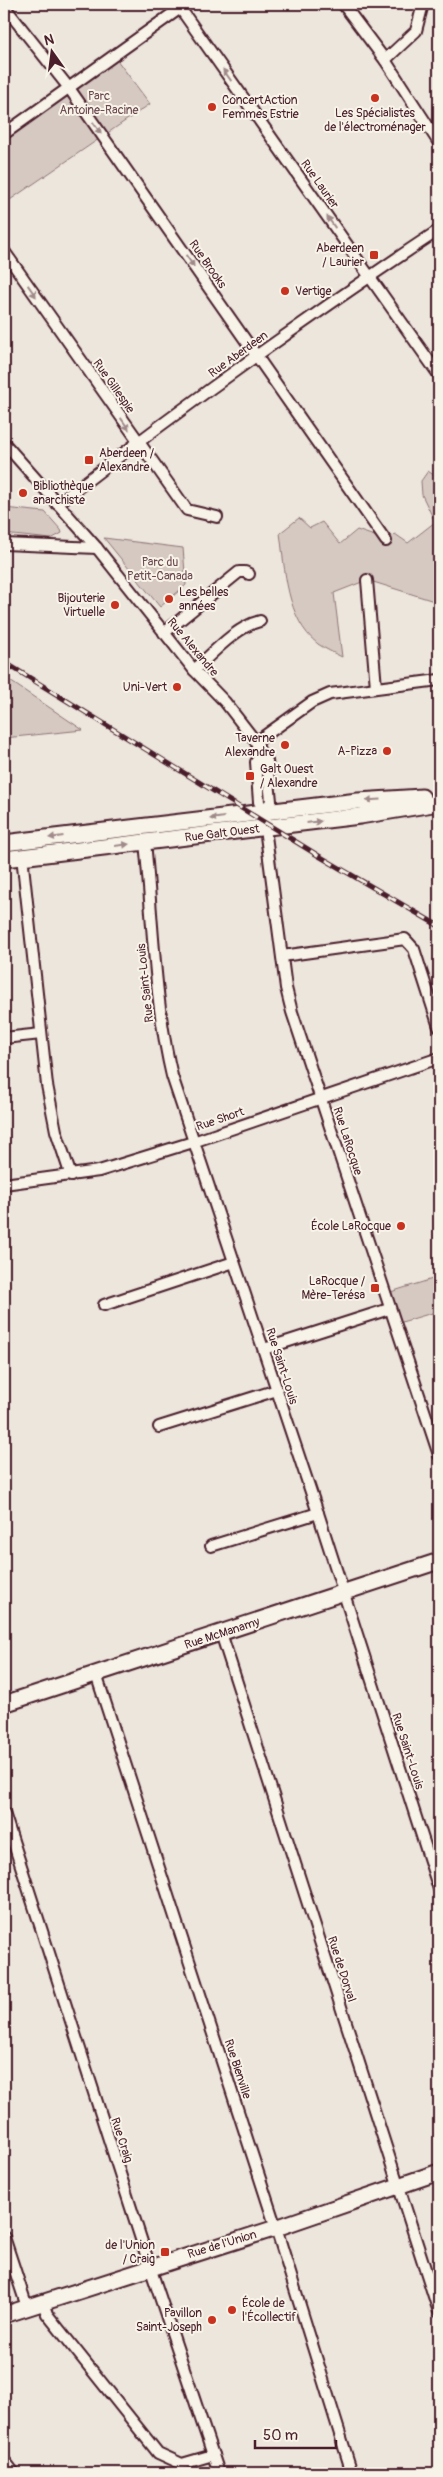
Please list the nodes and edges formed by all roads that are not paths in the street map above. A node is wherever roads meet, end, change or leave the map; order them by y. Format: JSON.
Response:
{"nodes":[{"id":1,"x":343,"y":4,"type":"edge"},
{"id":2,"x":424,"y":4,"type":"edge"},
{"id":3,"x":4,"y":6,"type":"edge"},
{"id":4,"x":183,"y":6,"type":"edge"},
{"id":5,"x":385,"y":60,"type":"junction"},
{"id":6,"x":69,"y":88,"type":"junction"},
{"id":7,"x":4,"y":134,"type":"edge"},
{"id":8,"x":439,"y":143,"type":"edge"},
{"id":9,"x":439,"y":230,"type":"edge"},
{"id":10,"x":4,"y":251,"type":"edge"},
{"id":11,"x":369,"y":276,"type":"junction"},
{"id":12,"x":257,"y":356,"type":"junction"},
{"id":13,"x":439,"y":376,"type":"edge"},
{"id":14,"x":138,"y":441,"type":"junction"},
{"id":15,"x":4,"y":443,"type":"edge"},
{"id":16,"x":57,"y":504,"type":"junction"},
{"id":17,"x":217,"y":517,"type":"dead end"},
{"id":18,"x":386,"y":540,"type":"dead end"},
{"id":19,"x":4,"y":544,"type":"edge"},
{"id":20,"x":97,"y":548,"type":"junction"},
{"id":21,"x":249,"y":574,"type":"dead end"},
{"id":22,"x":367,"y":580,"type":"dead end"},
{"id":23,"x":260,"y":621,"type":"dead end"},
{"id":24,"x":164,"y":633,"type":"junction"},
{"id":25,"x":194,"y":670,"type":"junction"},
{"id":26,"x":439,"y":680,"type":"edge"},
{"id":27,"x":376,"y":687,"type":"junction"},
{"id":28,"x":256,"y":742,"type":"junction"},
{"id":29,"x":439,"y":796,"type":"edge"},
{"id":30,"x":439,"y":803,"type":"edge"},
{"id":31,"x":265,"y":820,"type":"junction"},
{"id":32,"x":144,"y":842,"type":"junction"},
{"id":33,"x":4,"y":843,"type":"edge"},
{"id":34,"x":22,"y":856,"type":"junction"},
{"id":35,"x":4,"y":859,"type":"edge"},
{"id":36,"x":282,"y":956,"type":"junction"},
{"id":37,"x":439,"y":1027,"type":"edge"},
{"id":38,"x":41,"y":1034,"type":"junction"},
{"id":39,"x":4,"y":1038,"type":"edge"},
{"id":40,"x":439,"y":1058,"type":"edge"},
{"id":41,"x":320,"y":1097,"type":"junction"},
{"id":42,"x":193,"y":1142,"type":"junction"},
{"id":43,"x":72,"y":1176,"type":"junction"},
{"id":44,"x":4,"y":1184,"type":"edge"},
{"id":45,"x":234,"y":1262,"type":"junction"},
{"id":46,"x":104,"y":1305,"type":"dead end"},
{"id":47,"x":389,"y":1309,"type":"junction"},
{"id":48,"x":264,"y":1349,"type":"junction"},
{"id":49,"x":277,"y":1390,"type":"junction"},
{"id":50,"x":159,"y":1427,"type":"dead end"},
{"id":51,"x":439,"y":1455,"type":"edge"},
{"id":52,"x":318,"y":1513,"type":"junction"},
{"id":53,"x":211,"y":1546,"type":"dead end"},
{"id":54,"x":439,"y":1561,"type":"edge"},
{"id":55,"x":344,"y":1592,"type":"junction"},
{"id":56,"x":221,"y":1633,"type":"junction"},
{"id":57,"x":96,"y":1674,"type":"junction"},
{"id":58,"x":4,"y":1704,"type":"edge"},
{"id":59,"x":4,"y":1813,"type":"edge"},
{"id":60,"x":439,"y":1889,"type":"edge"},
{"id":61,"x":439,"y":2172,"type":"edge"},
{"id":62,"x":399,"y":2185,"type":"junction"},
{"id":63,"x":276,"y":2228,"type":"junction"},
{"id":64,"x":4,"y":2237,"type":"edge"},
{"id":65,"x":150,"y":2267,"type":"junction"},
{"id":66,"x":42,"y":2303,"type":"junction"},
{"id":67,"x":27,"y":2307,"type":"junction"},
{"id":68,"x":439,"y":2312,"type":"edge"},
{"id":69,"x":4,"y":2315,"type":"edge"},
{"id":70,"x":213,"y":2455,"type":"junction"},
{"id":71,"x":4,"y":2464,"type":"edge"},
{"id":72,"x":11,"y":2473,"type":"edge"},
{"id":73,"x":219,"y":2473,"type":"edge"},
{"id":74,"x":352,"y":2473,"type":"edge"}],
"edges":[{"from":1,"to":5,"type":"street"},
{"from":2,"to":5,"type":"street"},
{"from":3,"to":6,"type":"street","name":"Rue Brooks"},
{"from":4,"to":6,"type":"street"},
{"from":11,"to":4,"type":"street","name":"Rue Laurier","one_way":true},
{"from":5,"to":8,"type":"street"},
{"from":6,"to":7,"type":"street"},
{"from":6,"to":12,"type":"street","name":"Rue Brooks","one_way":true},
{"from":9,"to":11,"type":"street","name":"Rue Aberdeen"},
{"from":10,"to":14,"type":"street","name":"Rue Gillespie","one_way":true},
{"from":11,"to":12,"type":"street","name":"Rue Aberdeen"},
{"from":11,"to":13,"type":"street","name":"Rue Laurier"},
{"from":12,"to":14,"type":"street","name":"Rue Aberdeen"},
{"from":12,"to":18,"type":"street","name":"Rue Brooks"},
{"from":14,"to":16,"type":"street","name":"Rue Aberdeen"},
{"from":14,"to":17,"type":"street","name":"Rue Gillespie"},
{"from":15,"to":16,"type":"street","name":"Rue Alexandre"},
{"from":16,"to":20,"type":"street","name":"Rue Alexandre"},
{"from":19,"to":20,"type":"street"},
{"from":20,"to":24,"type":"street","name":"Rue Alexandre"},
{"from":21,"to":24,"type":"street"},
{"from":22,"to":27,"type":"street"},
{"from":23,"to":25,"type":"street"},
{"from":24,"to":25,"type":"street","name":"Rue Alexandre"},
{"from":25,"to":28,"type":"street","name":"Rue Alexandre"},
{"from":26,"to":27,"type":"street"},
{"from":27,"to":28,"type":"street"},
{"from":28,"to":31,"type":"street","name":"Rue Alexandre"},
{"from":29,"to":31,"type":"street","name":"Rue Galt Ouest","one_way":true},
{"from":31,"to":30,"type":"street","name":"Rue Galt Ouest","one_way":true},
{"from":31,"to":32,"type":"street","name":"Rue Galt Ouest"},
{"from":31,"to":33,"type":"street","name":"Rue Galt Ouest","one_way":true},
{"from":31,"to":36,"type":"street","name":"Rue LaRocque"},
{"from":34,"to":32,"type":"street","name":"Rue Galt Ouest","one_way":true},
{"from":32,"to":42,"type":"street","name":"Rue Saint-Louis"},
{"from":34,"to":35,"type":"street","name":"Rue Galt Ouest"},
{"from":34,"to":38,"type":"street"},
{"from":36,"to":37,"type":"street"},
{"from":36,"to":41,"type":"street","name":"Rue LaRocque"},
{"from":38,"to":39,"type":"street"},
{"from":38,"to":43,"type":"street"},
{"from":40,"to":41,"type":"street","name":"Rue Short"},
{"from":41,"to":42,"type":"street","name":"Rue Short"},
{"from":41,"to":47,"type":"street","name":"Rue LaRocque"},
{"from":42,"to":43,"type":"street","name":"Rue Short"},
{"from":42,"to":45,"type":"street","name":"Rue Saint-Louis"},
{"from":43,"to":44,"type":"street","name":"Rue Short"},
{"from":45,"to":46,"type":"street"},
{"from":45,"to":48,"type":"street","name":"Rue Saint-Louis"},
{"from":47,"to":48,"type":"street"},
{"from":47,"to":51,"type":"street","name":"Rue LaRocque"},
{"from":48,"to":49,"type":"street","name":"Rue Saint-Louis"},
{"from":49,"to":50,"type":"street"},
{"from":49,"to":52,"type":"street","name":"Rue Saint-Louis"},
{"from":52,"to":53,"type":"street"},
{"from":52,"to":55,"type":"street","name":"Rue Saint-Louis"},
{"from":54,"to":55,"type":"street","name":"Rue McManamy"},
{"from":55,"to":56,"type":"street","name":"Rue McManamy"},
{"from":55,"to":60,"type":"street","name":"Rue Saint-Louis"},
{"from":56,"to":57,"type":"street","name":"Rue McManamy"},
{"from":56,"to":62,"type":"street","name":"Rue de Dorval"},
{"from":57,"to":58,"type":"street","name":"Rue McManamy"},
{"from":57,"to":63,"type":"street","name":"Rue Bienville"},
{"from":59,"to":65,"type":"street","name":"Rue Craig"},
{"from":61,"to":62,"type":"street","name":"Rue de l'Union"},
{"from":62,"to":63,"type":"street","name":"Rue de l'Union"},
{"from":62,"to":68,"type":"street","name":"Rue de Dorval"},
{"from":63,"to":65,"type":"street","name":"Rue de l'Union"},
{"from":63,"to":74,"type":"street","name":"Rue Bienville"},
{"from":64,"to":67,"type":"street"},
{"from":65,"to":66,"type":"street","name":"Rue de l'Union"},
{"from":65,"to":70,"type":"street","name":"Rue Craig"},
{"from":66,"to":67,"type":"street","name":"Rue de l'Union"},
{"from":66,"to":70,"type":"street"},
{"from":67,"to":69,"type":"street","name":"Rue de l'Union"},
{"from":70,"to":73,"type":"street","name":"Rue Craig"},
{"from":71,"to":72,"type":"street"}]}
